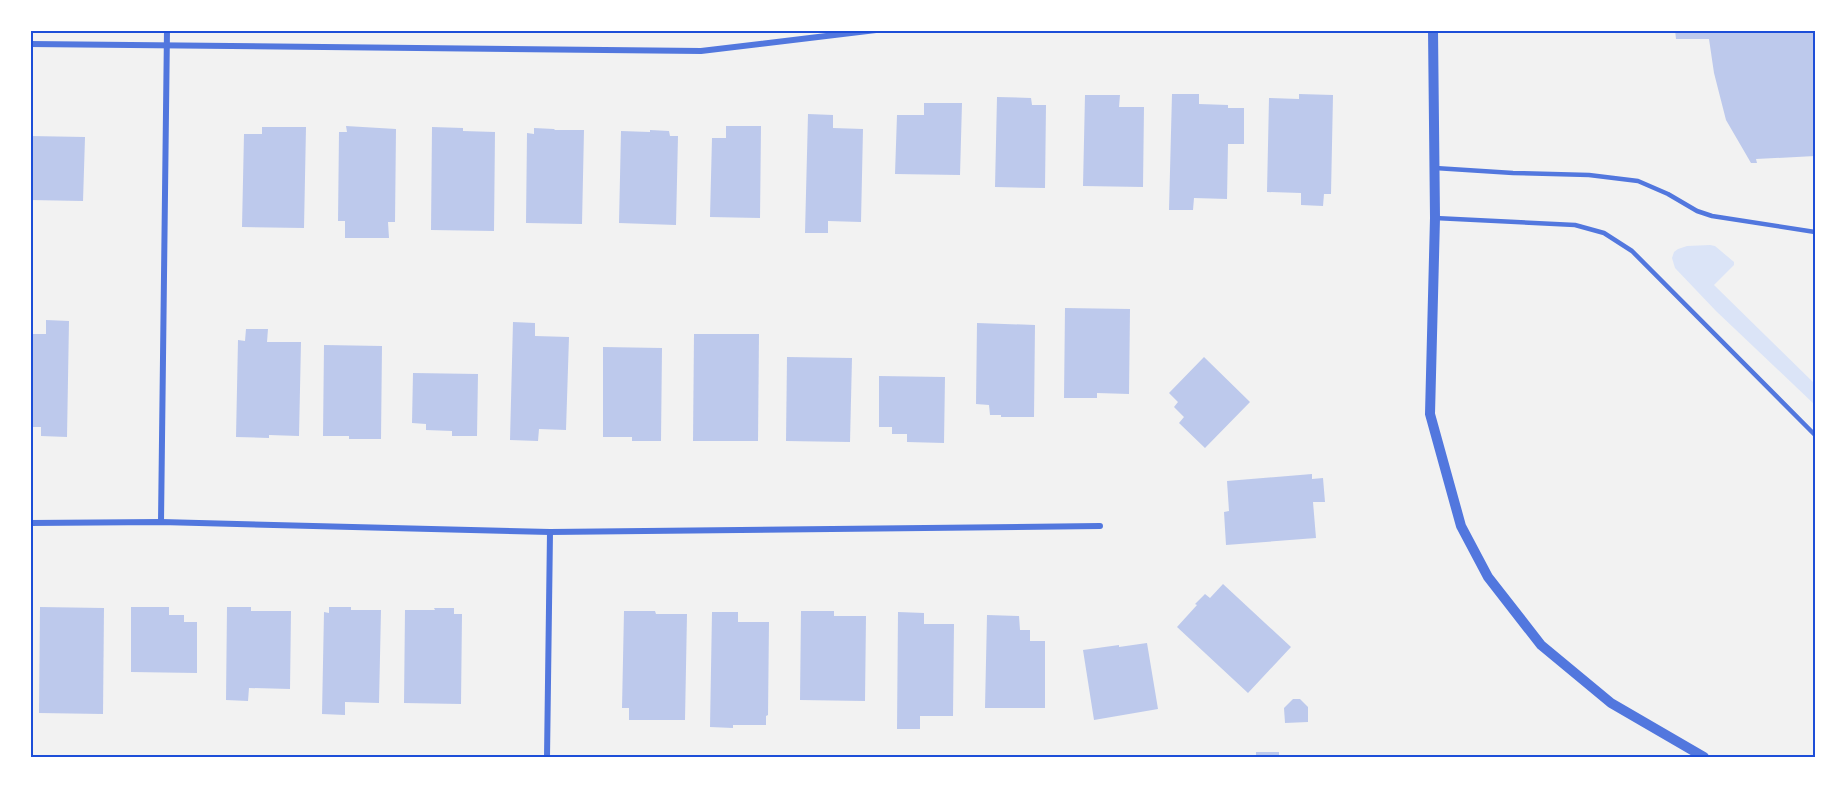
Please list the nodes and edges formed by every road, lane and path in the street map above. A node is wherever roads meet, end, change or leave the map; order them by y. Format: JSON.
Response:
{"nodes":[{"id":1,"x":167,"y":30,"type":"edge"},
{"id":2,"x":876,"y":30,"type":"edge"},
{"id":3,"x":1433,"y":30,"type":"edge"},
{"id":4,"x":30,"y":44,"type":"edge"},
{"id":5,"x":166,"y":45,"type":"junction"},
{"id":6,"x":1435,"y":168,"type":"junction"},
{"id":7,"x":1435,"y":218,"type":"junction"},
{"id":8,"x":1815,"y":232,"type":"edge"},
{"id":9,"x":1815,"y":435,"type":"edge"},
{"id":10,"x":161,"y":522,"type":"junction"},
{"id":11,"x":30,"y":523,"type":"edge"},
{"id":12,"x":1100,"y":526,"type":"dead end"},
{"id":13,"x":550,"y":532,"type":"junction"},
{"id":14,"x":547,"y":757,"type":"edge"},
{"id":15,"x":1704,"y":757,"type":"edge"}],
"edges":[{"from":1,"to":5,"type":"street"},
{"from":2,"to":5,"type":"street"},
{"from":3,"to":6,"type":"street"},
{"from":4,"to":5,"type":"street"},
{"from":5,"to":10,"type":"street"},
{"from":6,"to":7,"type":"street"},
{"from":6,"to":8,"type":"lane"},
{"from":7,"to":9,"type":"lane"},
{"from":7,"to":15,"type":"street"},
{"from":10,"to":11,"type":"street"},
{"from":10,"to":13,"type":"street"},
{"from":12,"to":13,"type":"street"},
{"from":13,"to":14,"type":"street"}]}
